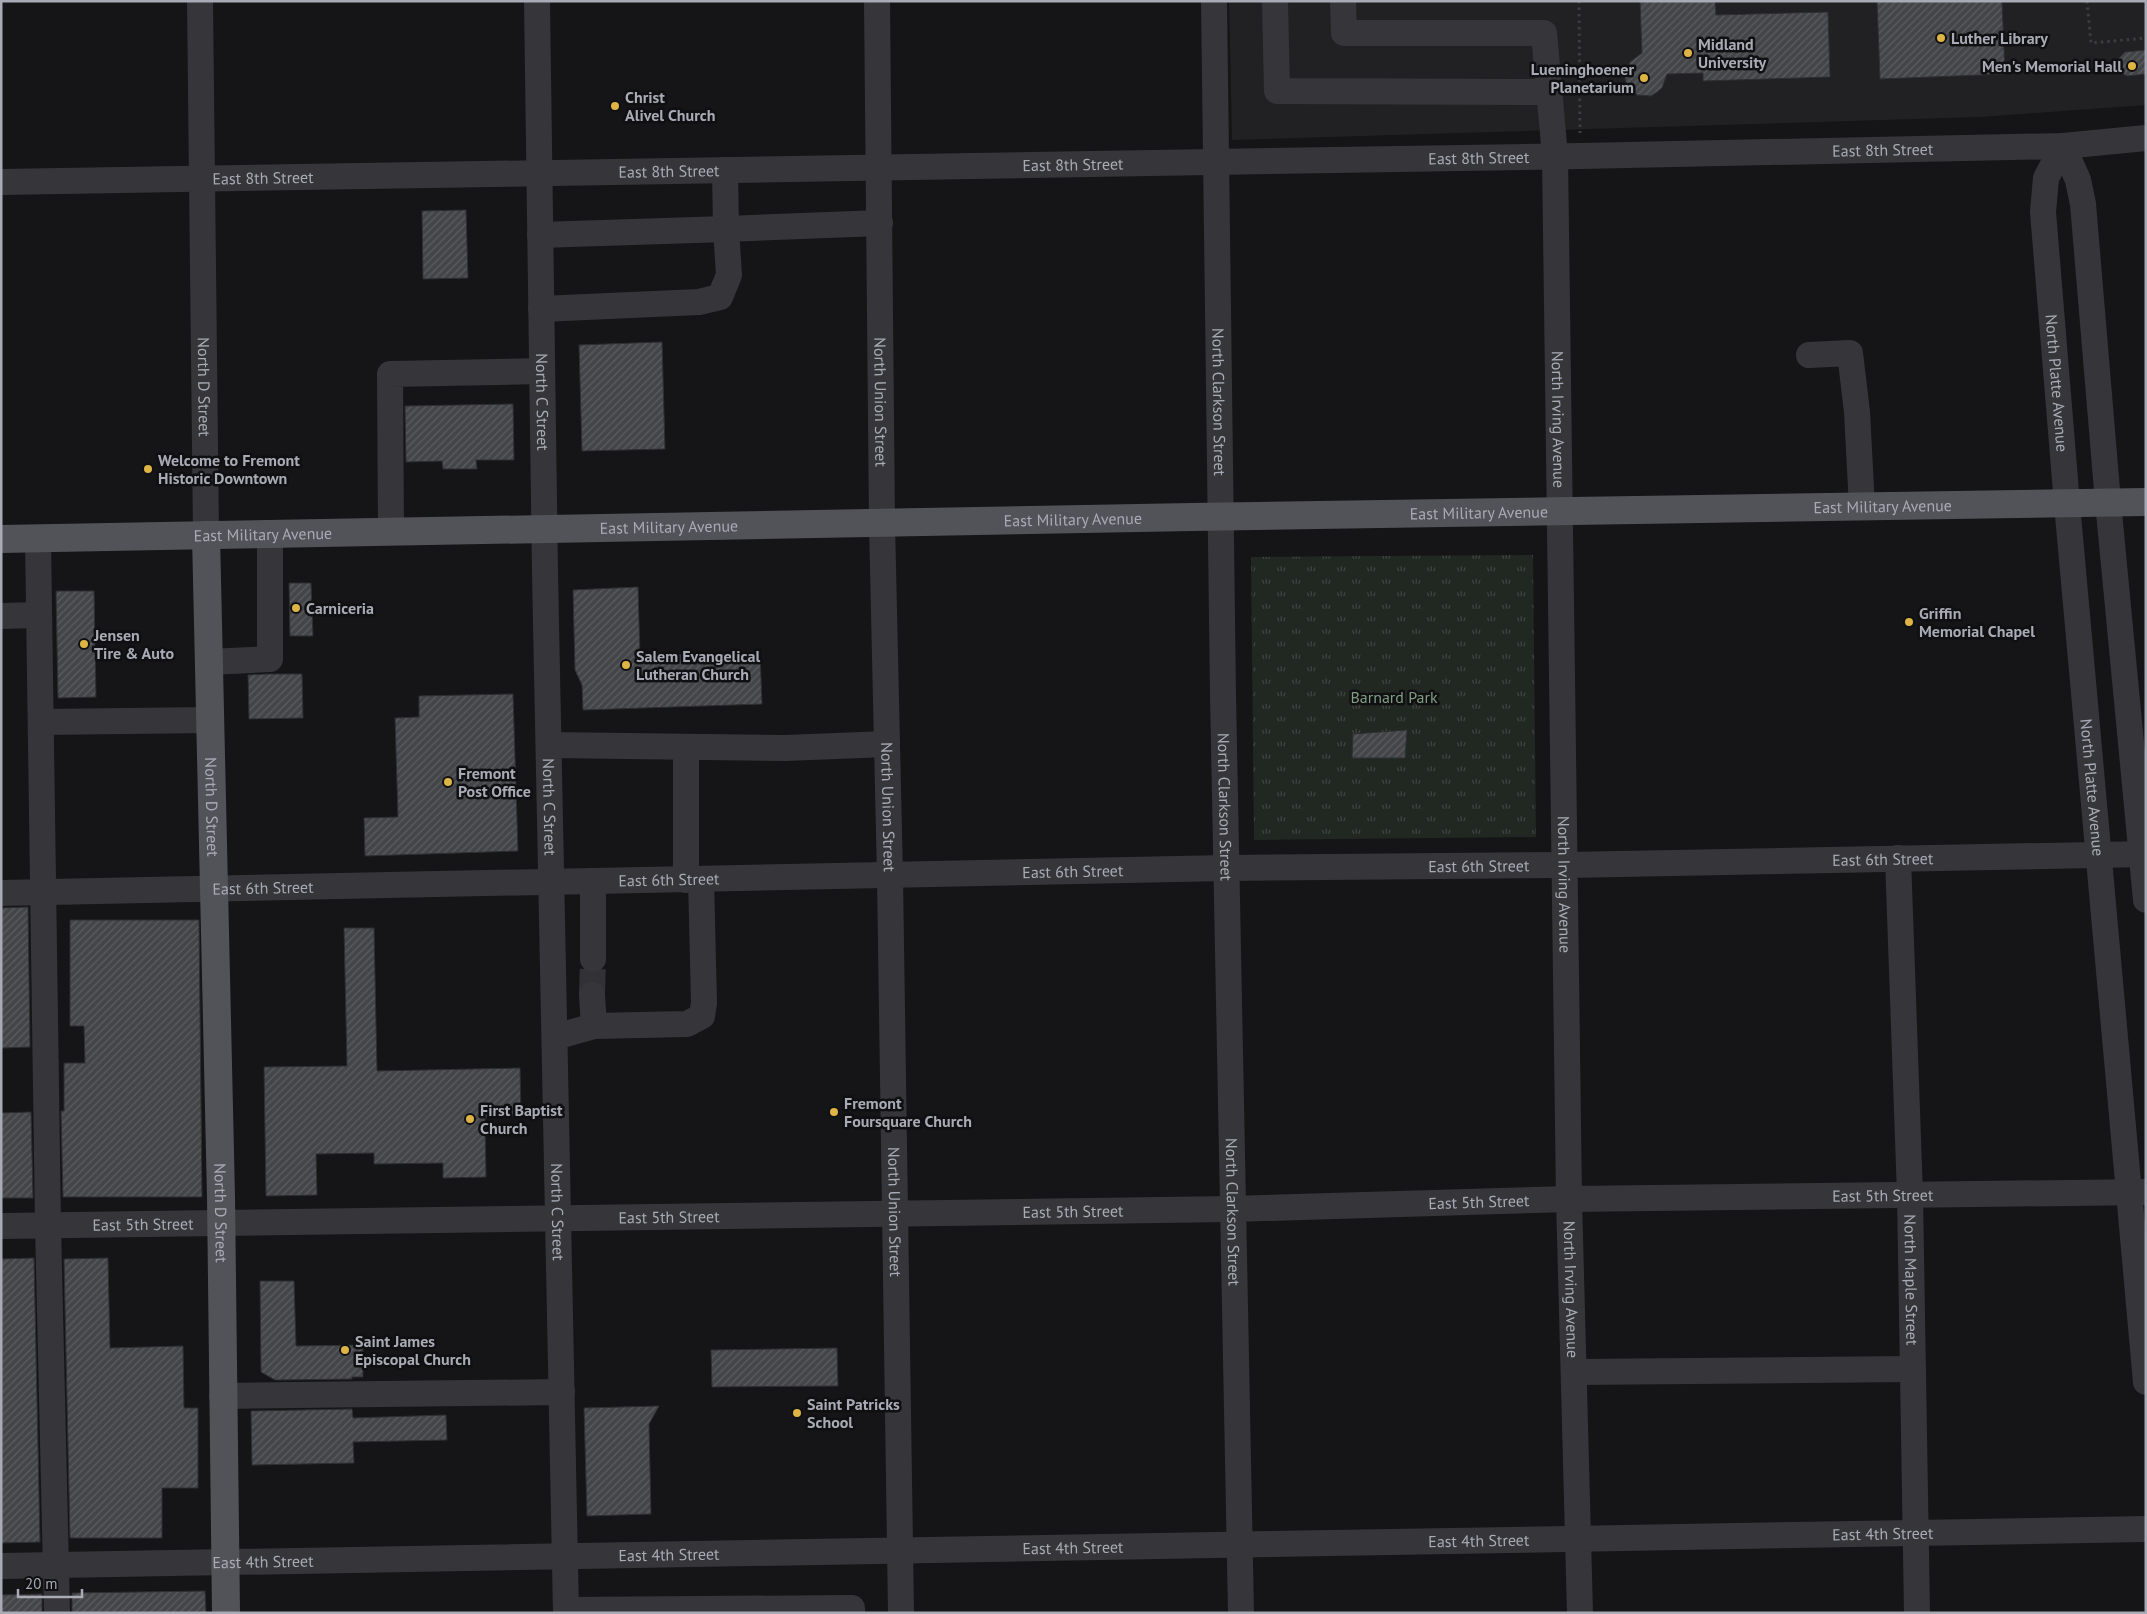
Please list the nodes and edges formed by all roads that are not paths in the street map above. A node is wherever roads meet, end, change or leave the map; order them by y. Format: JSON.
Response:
{"nodes":[{"id":1,"x":200,"y":1,"type":"edge"},
{"id":2,"x":537,"y":1,"type":"edge"},
{"id":3,"x":877,"y":1,"type":"edge"},
{"id":4,"x":1214,"y":1,"type":"edge"},
{"id":5,"x":1275,"y":1,"type":"edge"},
{"id":6,"x":1344,"y":1,"type":"edge"},
{"id":7,"x":1549,"y":92,"type":"junction"},
{"id":8,"x":2146,"y":138,"type":"edge"},
{"id":9,"x":2062,"y":146,"type":"junction"},
{"id":10,"x":1568,"y":156,"type":"junction"},
{"id":11,"x":1216,"y":162,"type":"junction"},
{"id":12,"x":880,"y":168,"type":"junction"},
{"id":13,"x":724,"y":170,"type":"junction"},
{"id":14,"x":540,"y":173,"type":"junction"},
{"id":15,"x":203,"y":179,"type":"junction"},
{"id":16,"x":1,"y":182,"type":"edge"},
{"id":17,"x":880,"y":223,"type":"junction"},
{"id":18,"x":726,"y":229,"type":"junction"},
{"id":19,"x":540,"y":235,"type":"junction"},
{"id":20,"x":541,"y":309,"type":"junction"},
{"id":21,"x":1810,"y":355,"type":"dead end"},
{"id":22,"x":542,"y":371,"type":"junction"},
{"id":23,"x":2108,"y":502,"type":"junction"},
{"id":24,"x":2146,"y":502,"type":"edge"},
{"id":25,"x":2067,"y":504,"type":"junction"},
{"id":26,"x":1862,"y":507,"type":"junction"},
{"id":27,"x":1559,"y":511,"type":"junction"},
{"id":28,"x":1221,"y":516,"type":"junction"},
{"id":29,"x":882,"y":523,"type":"junction"},
{"id":30,"x":544,"y":529,"type":"junction"},
{"id":31,"x":391,"y":532,"type":"junction"},
{"id":32,"x":270,"y":534,"type":"junction"},
{"id":33,"x":206,"y":535,"type":"junction"},
{"id":34,"x":38,"y":538,"type":"junction"},
{"id":35,"x":1,"y":539,"type":"edge"},
{"id":36,"x":39,"y":615,"type":"junction"},
{"id":37,"x":1,"y":616,"type":"edge"},
{"id":38,"x":209,"y":662,"type":"junction"},
{"id":39,"x":210,"y":720,"type":"junction"},
{"id":40,"x":41,"y":722,"type":"junction"},
{"id":41,"x":887,"y":744,"type":"junction"},
{"id":42,"x":549,"y":745,"type":"junction"},
{"id":43,"x":686,"y":747,"type":"junction"},
{"id":44,"x":2144,"y":854,"type":"edge"},
{"id":45,"x":2099,"y":855,"type":"junction"},
{"id":46,"x":1898,"y":858,"type":"junction"},
{"id":47,"x":1566,"y":866,"type":"junction"},
{"id":48,"x":1227,"y":868,"type":"junction"},
{"id":49,"x":890,"y":876,"type":"junction"},
{"id":50,"x":693,"y":880,"type":"junction"},
{"id":51,"x":593,"y":881,"type":"junction"},
{"id":52,"x":552,"y":882,"type":"junction"},
{"id":53,"x":214,"y":889,"type":"junction"},
{"id":54,"x":44,"y":892,"type":"junction"},
{"id":55,"x":1,"y":893,"type":"edge"},
{"id":56,"x":2146,"y":900,"type":"edge"},
{"id":57,"x":593,"y":959,"type":"tunnel mouth"},
{"id":58,"x":592,"y":994,"type":"tunnel mouth"},
{"id":59,"x":594,"y":1026,"type":"junction"},
{"id":60,"x":555,"y":1037,"type":"junction"},
{"id":61,"x":2137,"y":1192,"type":"edge"},
{"id":62,"x":1910,"y":1195,"type":"junction"},
{"id":63,"x":1569,"y":1200,"type":"junction"},
{"id":64,"x":1232,"y":1209,"type":"junction"},
{"id":65,"x":894,"y":1214,"type":"junction"},
{"id":66,"x":560,"y":1217,"type":"junction"},
{"id":67,"x":221,"y":1223,"type":"junction"},
{"id":68,"x":48,"y":1225,"type":"junction"},
{"id":69,"x":1,"y":1226,"type":"edge"},
{"id":70,"x":1913,"y":1369,"type":"junction"},
{"id":71,"x":1574,"y":1372,"type":"junction"},
{"id":72,"x":2146,"y":1382,"type":"edge"},
{"id":73,"x":562,"y":1392,"type":"junction"},
{"id":74,"x":222,"y":1396,"type":"junction"},
{"id":75,"x":2146,"y":1529,"type":"edge"},
{"id":76,"x":1917,"y":1534,"type":"junction"},
{"id":77,"x":1578,"y":1539,"type":"junction"},
{"id":78,"x":1239,"y":1546,"type":"junction"},
{"id":79,"x":900,"y":1551,"type":"junction"},
{"id":80,"x":565,"y":1556,"type":"junction"},
{"id":81,"x":225,"y":1562,"type":"junction"},
{"id":82,"x":56,"y":1565,"type":"junction"},
{"id":83,"x":1,"y":1566,"type":"edge"},
{"id":84,"x":566,"y":1611,"type":"edge"},
{"id":85,"x":57,"y":1613,"type":"edge"},
{"id":86,"x":226,"y":1613,"type":"edge"},
{"id":87,"x":852,"y":1613,"type":"edge"},
{"id":88,"x":901,"y":1613,"type":"edge"},
{"id":89,"x":1241,"y":1613,"type":"edge"},
{"id":90,"x":1580,"y":1613,"type":"edge"},
{"id":91,"x":1918,"y":1613,"type":"edge"}],
"edges":[{"from":1,"to":15,"type":"street","name":"North D Street"},
{"from":2,"to":14,"type":"street","name":"North C Street"},
{"from":3,"to":12,"type":"street","name":"North Union Street"},
{"from":4,"to":11,"type":"street","name":"North Clarkson Street"},
{"from":5,"to":7,"type":"street"},
{"from":6,"to":7,"type":"street","name":"North Irving Avenue"},
{"from":7,"to":10,"type":"street","name":"North Irving Avenue"},
{"from":8,"to":9,"type":"street","name":"East 8th Street"},
{"from":9,"to":10,"type":"street","name":"East 8th Street"},
{"from":9,"to":23,"type":"street"},
{"from":9,"to":25,"type":"street","name":"North Platte Avenue"},
{"from":10,"to":11,"type":"street","name":"East 8th Street"},
{"from":10,"to":27,"type":"street","name":"North Irving Avenue"},
{"from":11,"to":12,"type":"street","name":"East 8th Street"},
{"from":11,"to":28,"type":"street","name":"North Clarkson Street"},
{"from":12,"to":13,"type":"street","name":"East 8th Street"},
{"from":12,"to":17,"type":"street","name":"North Union Street"},
{"from":13,"to":14,"type":"street","name":"East 8th Street"},
{"from":13,"to":18,"type":"street"},
{"from":14,"to":15,"type":"street","name":"East 8th Street"},
{"from":14,"to":19,"type":"street","name":"North C Street"},
{"from":15,"to":16,"type":"street","name":"East 8th Street"},
{"from":15,"to":33,"type":"street","name":"North D Street"},
{"from":17,"to":18,"type":"street"},
{"from":17,"to":29,"type":"street","name":"North Union Street"},
{"from":18,"to":19,"type":"street"},
{"from":18,"to":20,"type":"street"},
{"from":19,"to":20,"type":"street","name":"North C Street"},
{"from":20,"to":22,"type":"street","name":"North C Street"},
{"from":21,"to":26,"type":"street"},
{"from":22,"to":30,"type":"street","name":"North C Street"},
{"from":22,"to":31,"type":"street"},
{"from":23,"to":24,"type":"main road","name":"East Military Avenue"},
{"from":23,"to":25,"type":"main road","name":"East Military Avenue"},
{"from":23,"to":44,"type":"street"},
{"from":25,"to":26,"type":"main road","name":"East Military Avenue"},
{"from":25,"to":45,"type":"street","name":"North Platte Avenue"},
{"from":26,"to":27,"type":"main road","name":"East Military Avenue"},
{"from":27,"to":28,"type":"main road","name":"East Military Avenue"},
{"from":27,"to":47,"type":"street","name":"North Irving Avenue"},
{"from":28,"to":29,"type":"main road","name":"East Military Avenue"},
{"from":28,"to":48,"type":"street","name":"North Clarkson Street"},
{"from":29,"to":30,"type":"main road","name":"East Military Avenue"},
{"from":29,"to":41,"type":"street","name":"North Union Street"},
{"from":30,"to":31,"type":"main road","name":"East Military Avenue"},
{"from":30,"to":42,"type":"street","name":"North C Street"},
{"from":31,"to":32,"type":"main road","name":"East Military Avenue"},
{"from":32,"to":33,"type":"main road","name":"East Military Avenue"},
{"from":32,"to":38,"type":"street"},
{"from":33,"to":34,"type":"main road","name":"East Military Avenue"},
{"from":33,"to":38,"type":"main road","name":"North D Street"},
{"from":34,"to":35,"type":"main road","name":"East Military Avenue"},
{"from":34,"to":36,"type":"street"},
{"from":36,"to":37,"type":"street"},
{"from":36,"to":40,"type":"street"},
{"from":38,"to":39,"type":"main road","name":"North D Street"},
{"from":39,"to":40,"type":"street"},
{"from":39,"to":53,"type":"main road","name":"North D Street"},
{"from":40,"to":54,"type":"street"},
{"from":41,"to":43,"type":"street"},
{"from":41,"to":49,"type":"street","name":"North Union Street"},
{"from":42,"to":43,"type":"street"},
{"from":42,"to":52,"type":"street","name":"North C Street"},
{"from":43,"to":50,"type":"street"},
{"from":44,"to":45,"type":"street","name":"East 6th Street"},
{"from":44,"to":56,"type":"street"},
{"from":45,"to":46,"type":"street","name":"East 6th Street"},
{"from":45,"to":61,"type":"street","name":"North Platte Avenue"},
{"from":46,"to":47,"type":"street","name":"East 6th Street"},
{"from":46,"to":62,"type":"street","name":"North Maple Street"},
{"from":47,"to":48,"type":"street","name":"East 6th Street"},
{"from":47,"to":63,"type":"street","name":"North Irving Avenue"},
{"from":48,"to":49,"type":"street","name":"East 6th Street"},
{"from":48,"to":64,"type":"street","name":"North Clarkson Street"},
{"from":49,"to":50,"type":"street","name":"East 6th Street"},
{"from":49,"to":65,"type":"street","name":"North Union Street"},
{"from":50,"to":51,"type":"street","name":"East 6th Street"},
{"from":50,"to":59,"type":"street"},
{"from":51,"to":52,"type":"street","name":"East 6th Street"},
{"from":51,"to":57,"type":"street"},
{"from":52,"to":53,"type":"street","name":"East 6th Street"},
{"from":52,"to":60,"type":"street","name":"North C Street"},
{"from":53,"to":54,"type":"street","name":"East 6th Street"},
{"from":53,"to":67,"type":"main road","name":"North D Street"},
{"from":54,"to":55,"type":"street","name":"East 6th Street"},
{"from":54,"to":68,"type":"street"},
{"from":58,"to":59,"type":"street"},
{"from":59,"to":60,"type":"street"},
{"from":60,"to":66,"type":"street","name":"North C Street"},
{"from":61,"to":62,"type":"street","name":"East 5th Street"},
{"from":61,"to":72,"type":"street","name":"North Platte Avenue"},
{"from":62,"to":63,"type":"street","name":"East 5th Street"},
{"from":62,"to":70,"type":"street","name":"North Maple Street"},
{"from":63,"to":64,"type":"street","name":"East 5th Street"},
{"from":63,"to":71,"type":"street","name":"North Irving Avenue"},
{"from":64,"to":65,"type":"street","name":"East 5th Street"},
{"from":64,"to":78,"type":"street","name":"North Clarkson Street"},
{"from":65,"to":66,"type":"street","name":"East 5th Street"},
{"from":65,"to":79,"type":"street","name":"North Union Street"},
{"from":66,"to":67,"type":"street","name":"East 5th Street"},
{"from":66,"to":73,"type":"street","name":"North C Street"},
{"from":67,"to":68,"type":"street","name":"East 5th Street"},
{"from":67,"to":74,"type":"main road","name":"North D Street"},
{"from":68,"to":69,"type":"street","name":"East 5th Street"},
{"from":68,"to":82,"type":"street"},
{"from":70,"to":71,"type":"street"},
{"from":70,"to":76,"type":"street","name":"North Maple Street"},
{"from":71,"to":77,"type":"street","name":"North Irving Avenue"},
{"from":73,"to":74,"type":"street"},
{"from":73,"to":80,"type":"street","name":"North C Street"},
{"from":74,"to":81,"type":"main road","name":"North D Street"},
{"from":75,"to":76,"type":"street","name":"East 4th Street"},
{"from":76,"to":77,"type":"street","name":"East 4th Street"},
{"from":76,"to":91,"type":"street","name":"North Maple Street"},
{"from":77,"to":78,"type":"street","name":"East 4th Street"},
{"from":77,"to":90,"type":"street","name":"North Irving Avenue"},
{"from":78,"to":79,"type":"street","name":"East 4th Street"},
{"from":78,"to":89,"type":"street","name":"North Clarkson Street"},
{"from":79,"to":80,"type":"street","name":"East 4th Street"},
{"from":79,"to":88,"type":"street","name":"North Union Street"},
{"from":80,"to":81,"type":"street","name":"East 4th Street"},
{"from":80,"to":84,"type":"street","name":"North C Street"},
{"from":81,"to":82,"type":"street","name":"East 4th Street"},
{"from":81,"to":86,"type":"main road","name":"North D Street"},
{"from":82,"to":83,"type":"street","name":"East 4th Street"},
{"from":82,"to":85,"type":"street"},
{"from":84,"to":87,"type":"street"}]}
